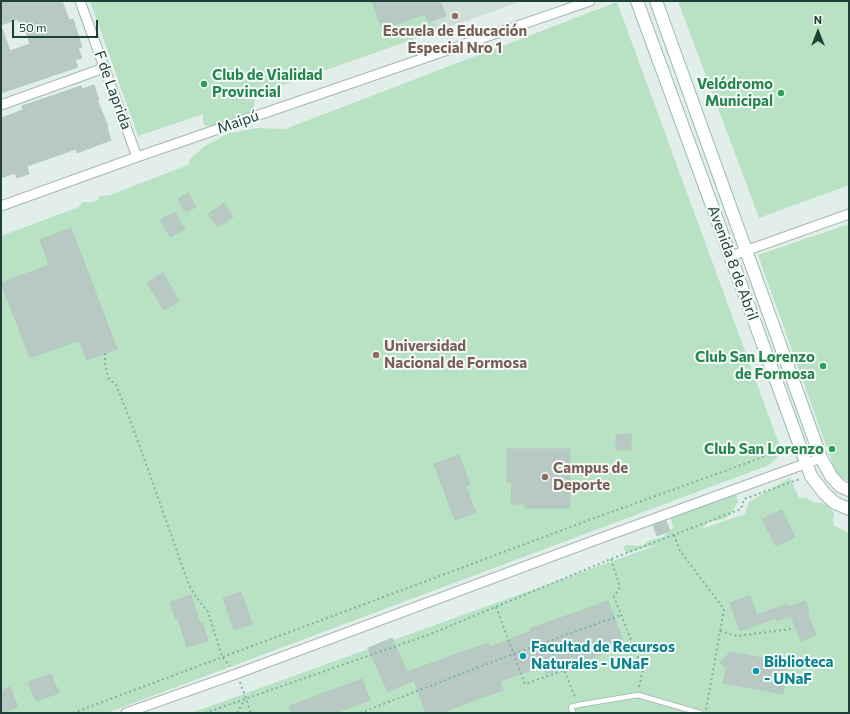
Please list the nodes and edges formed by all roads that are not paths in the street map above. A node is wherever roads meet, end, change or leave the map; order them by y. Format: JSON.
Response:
{"nodes":[{"id":1,"x":80,"y":1,"type":"edge"},
{"id":2,"x":590,"y":1,"type":"edge"},
{"id":3,"x":637,"y":1,"type":"edge"},
{"id":4,"x":656,"y":1,"type":"edge"},
{"id":5,"x":104,"y":68,"type":"junction"},
{"id":6,"x":1,"y":105,"type":"edge"},
{"id":7,"x":137,"y":157,"type":"junction"},
{"id":8,"x":1,"y":206,"type":"edge"},
{"id":9,"x":849,"y":214,"type":"edge"},
{"id":10,"x":746,"y":251,"type":"junction"},
{"id":11,"x":731,"y":256,"type":"junction"},
{"id":12,"x":821,"y":458,"type":"junction"},
{"id":13,"x":806,"y":463,"type":"junction"},
{"id":14,"x":849,"y":490,"type":"edge"},
{"id":15,"x":849,"y":509,"type":"edge"},
{"id":16,"x":126,"y":713,"type":"edge"},
{"id":17,"x":573,"y":713,"type":"edge"},
{"id":18,"x":700,"y":713,"type":"edge"}],
"edges":[{"from":1,"to":5,"type":"street","name":"F de Laprida"},
{"from":2,"to":7,"type":"street","name":"Maipú"},
{"from":3,"to":11,"type":"main road","name":"Avenida 8 de Abril"},
{"from":4,"to":10,"type":"main road","name":"Avenida 8 de Abril"},
{"from":5,"to":6,"type":"street"},
{"from":5,"to":7,"type":"street","name":"F de Laprida"},
{"from":7,"to":8,"type":"street","name":"Maipú"},
{"from":9,"to":10,"type":"street"},
{"from":10,"to":11,"type":"street"},
{"from":10,"to":12,"type":"main road","name":"Avenida 8 de Abril"},
{"from":11,"to":13,"type":"main road","name":"Avenida 8 de Abril"},
{"from":12,"to":13,"type":"street"},
{"from":12,"to":14,"type":"main road","name":"Avenida 8 de Abril"},
{"from":13,"to":15,"type":"main road","name":"Avenida 8 de Abril"},
{"from":13,"to":16,"type":"street"},
{"from":17,"to":18,"type":"lane"}]}
